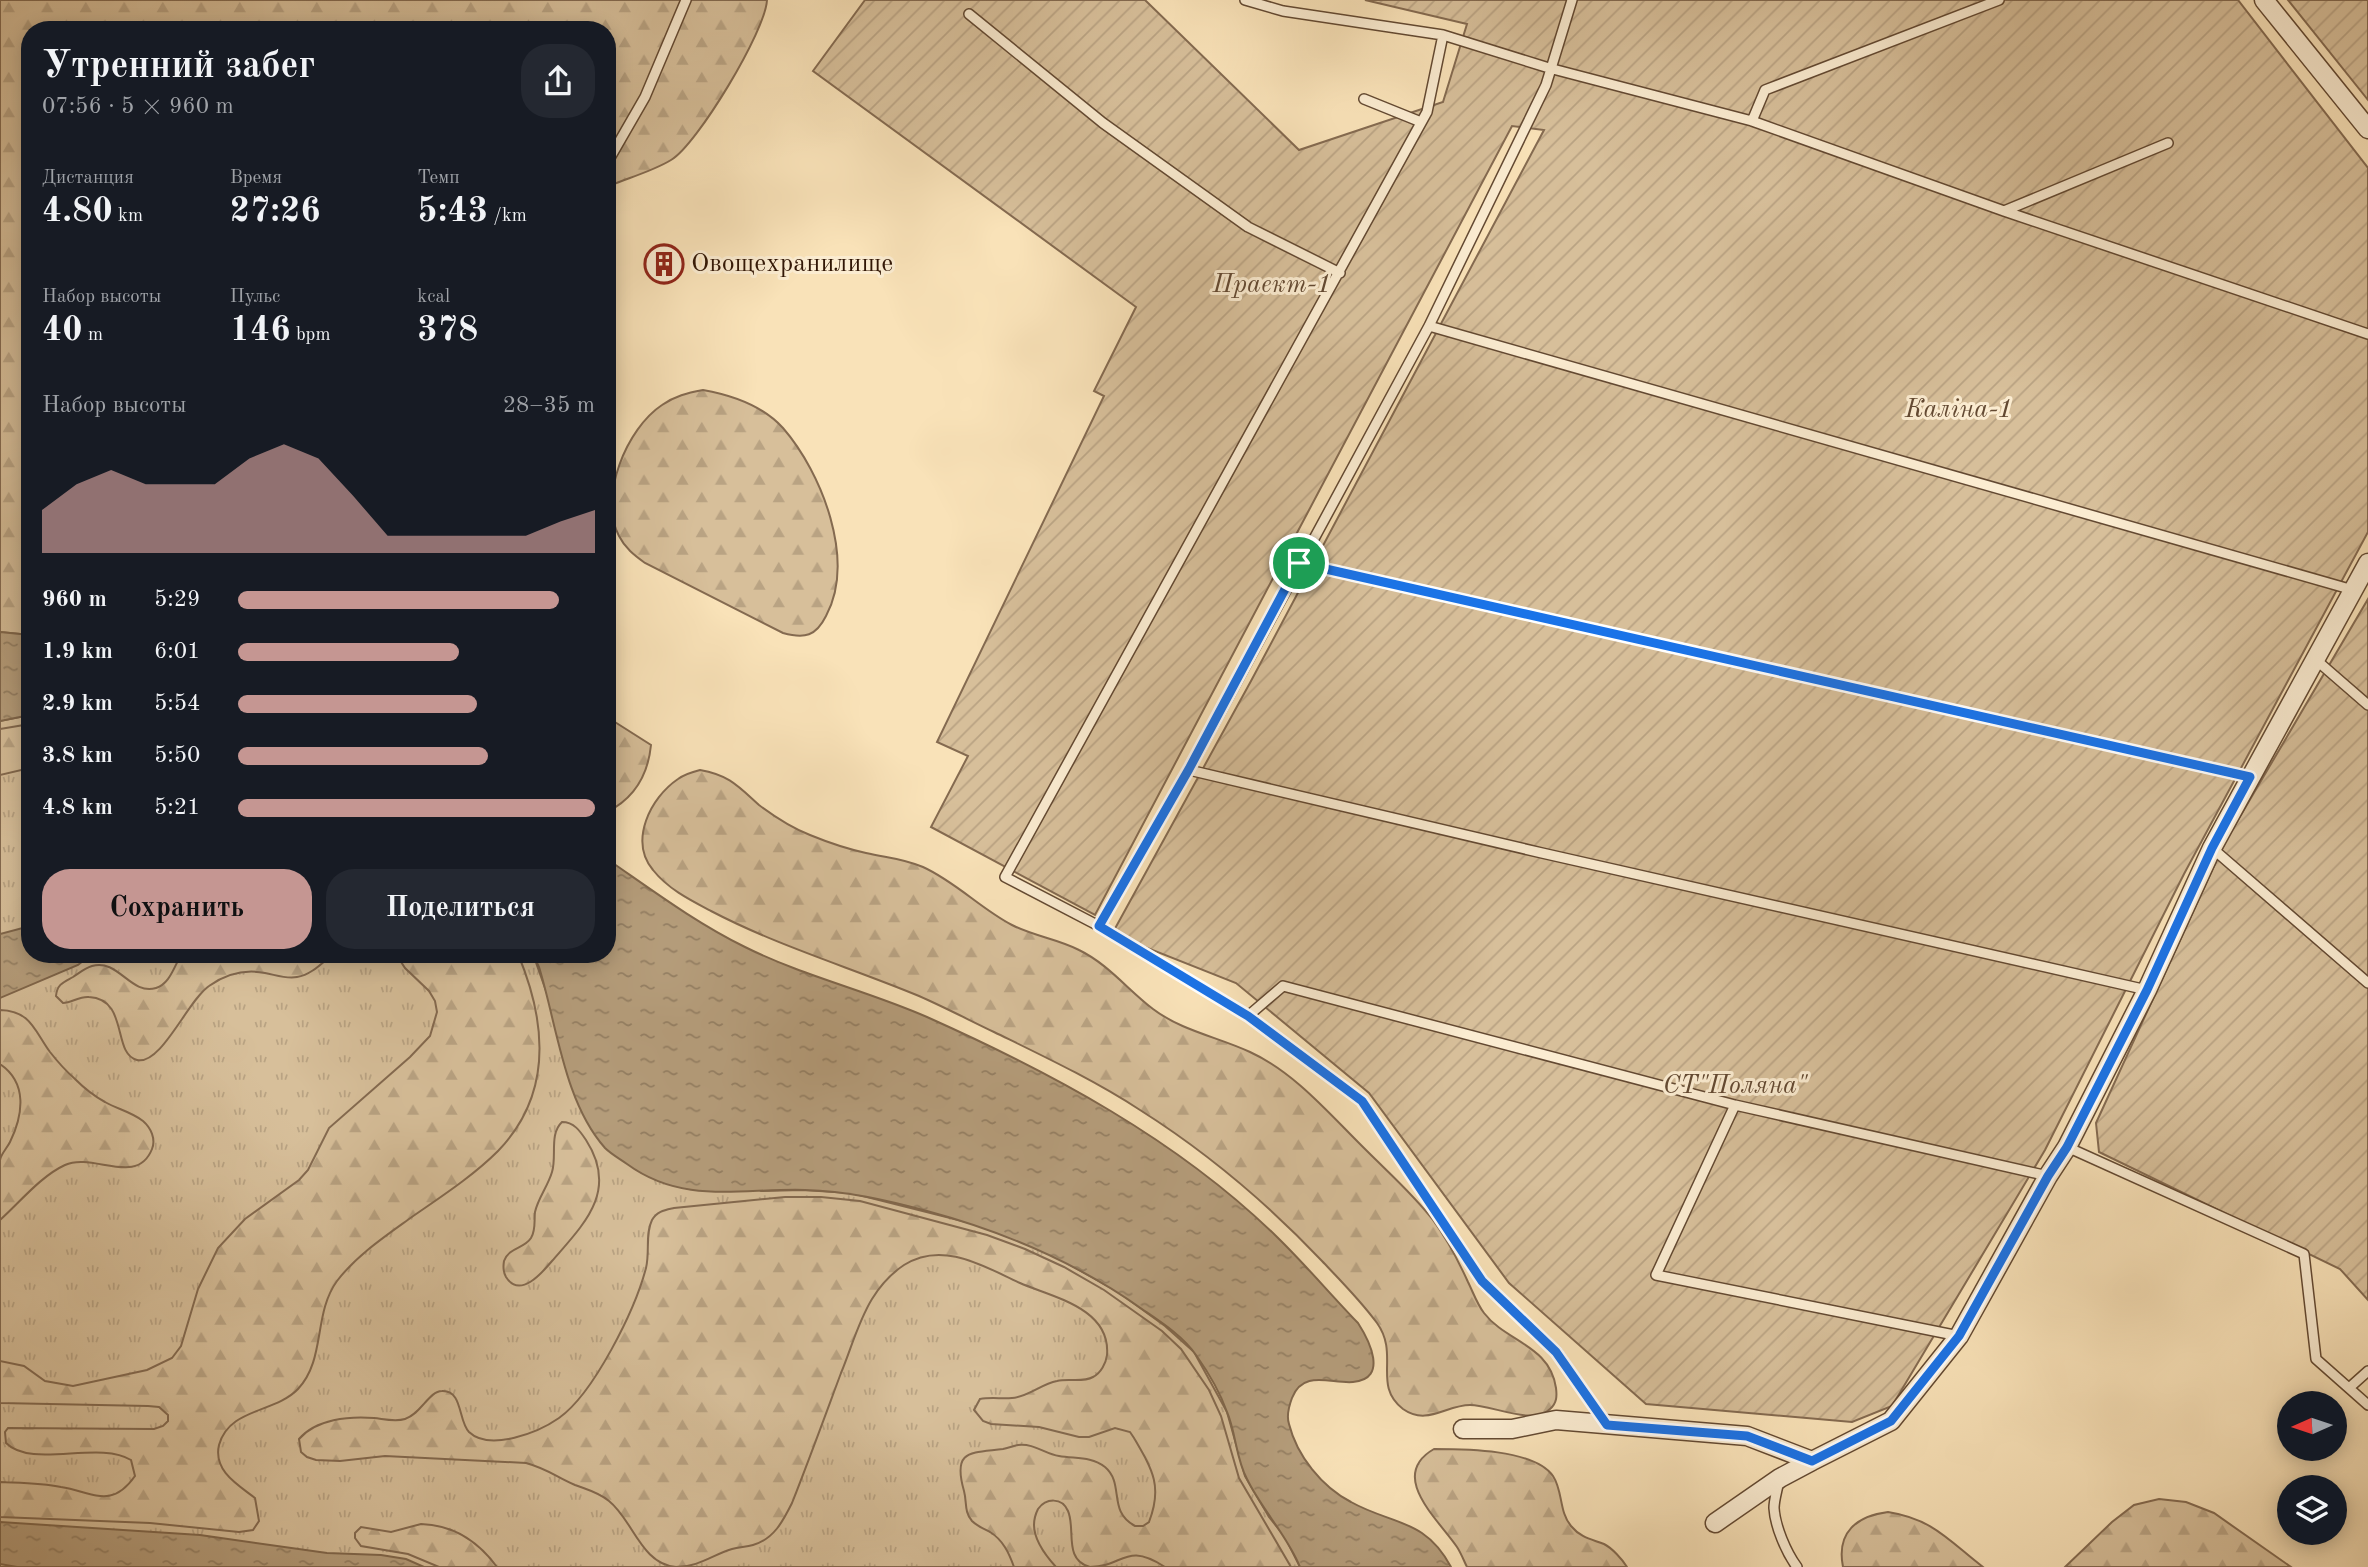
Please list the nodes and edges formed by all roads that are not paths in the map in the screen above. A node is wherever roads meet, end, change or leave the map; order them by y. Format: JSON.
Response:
{"nodes":[{"id":1,"x":686,"y":0,"type":"edge"},
{"id":2,"x":1245,"y":0,"type":"edge"},
{"id":3,"x":1286,"y":0,"type":"edge"},
{"id":4,"x":1572,"y":0,"type":"edge"},
{"id":5,"x":1999,"y":0,"type":"edge"},
{"id":6,"x":2264,"y":0,"type":"edge"},
{"id":7,"x":1283,"y":10,"type":"junction"},
{"id":8,"x":969,"y":14,"type":"dead end"},
{"id":9,"x":1443,"y":35,"type":"junction"},
{"id":10,"x":1549,"y":68,"type":"junction"},
{"id":11,"x":1364,"y":99,"type":"dead end"},
{"id":12,"x":1752,"y":121,"type":"junction"},
{"id":13,"x":1422,"y":122,"type":"junction"},
{"id":14,"x":2368,"y":129,"type":"edge"},
{"id":15,"x":2168,"y":143,"type":"dead end"},
{"id":16,"x":616,"y":147,"type":"edge"},
{"id":17,"x":2004,"y":211,"type":"junction"},
{"id":18,"x":1340,"y":273,"type":"junction"},
{"id":19,"x":1429,"y":326,"type":"junction"},
{"id":20,"x":2368,"y":334,"type":"edge"},
{"id":21,"x":1299,"y":563,"type":"junction"},
{"id":22,"x":2368,"y":563,"type":"edge"},
{"id":23,"x":2353,"y":590,"type":"junction"},
{"id":24,"x":2315,"y":659,"type":"junction"},
{"id":25,"x":2368,"y":705,"type":"edge"},
{"id":26,"x":1189,"y":769,"type":"junction"},
{"id":27,"x":2250,"y":777,"type":"junction"},
{"id":28,"x":2212,"y":848,"type":"junction"},
{"id":29,"x":1099,"y":926,"type":"junction"},
{"id":30,"x":2368,"y":983,"type":"edge"},
{"id":31,"x":2147,"y":990,"type":"junction"},
{"id":32,"x":1248,"y":1016,"type":"junction"},
{"id":33,"x":1735,"y":1105,"type":"junction"},
{"id":34,"x":2067,"y":1147,"type":"junction"},
{"id":35,"x":2048,"y":1176,"type":"junction"},
{"id":36,"x":1959,"y":1336,"type":"junction"},
{"id":37,"x":2368,"y":1371,"type":"edge"},
{"id":38,"x":2349,"y":1388,"type":"junction"},
{"id":39,"x":2368,"y":1405,"type":"edge"},
{"id":40,"x":1607,"y":1425,"type":"junction"},
{"id":41,"x":1463,"y":1429,"type":"dead end"},
{"id":42,"x":1812,"y":1461,"type":"junction"},
{"id":43,"x":1780,"y":1479,"type":"junction"},
{"id":44,"x":1716,"y":1523,"type":"dead end"},
{"id":45,"x":1797,"y":1567,"type":"edge"}],
"edges":[{"from":1,"to":16,"type":"lane"},
{"from":2,"to":7,"type":"lane"},
{"from":3,"to":7,"type":"lane"},
{"from":4,"to":10,"type":"lane"},
{"from":5,"to":12,"type":"lane"},
{"from":6,"to":14,"type":"street"},
{"from":7,"to":9,"type":"lane"},
{"from":8,"to":18,"type":"lane"},
{"from":9,"to":10,"type":"lane"},
{"from":9,"to":13,"type":"lane"},
{"from":10,"to":12,"type":"lane"},
{"from":10,"to":19,"type":"lane"},
{"from":11,"to":13,"type":"lane"},
{"from":12,"to":17,"type":"lane"},
{"from":13,"to":18,"type":"lane"},
{"from":15,"to":17,"type":"lane"},
{"from":17,"to":20,"type":"lane"},
{"from":18,"to":29,"type":"lane"},
{"from":19,"to":21,"type":"lane"},
{"from":19,"to":23,"type":"lane"},
{"from":21,"to":26,"type":"lane"},
{"from":21,"to":27,"type":"lane"},
{"from":22,"to":23,"type":"street"},
{"from":23,"to":24,"type":"street"},
{"from":24,"to":25,"type":"lane"},
{"from":24,"to":27,"type":"street"},
{"from":26,"to":29,"type":"lane"},
{"from":26,"to":31,"type":"lane"},
{"from":27,"to":28,"type":"street"},
{"from":28,"to":30,"type":"lane"},
{"from":28,"to":31,"type":"street"},
{"from":29,"to":32,"type":"lane"},
{"from":31,"to":34,"type":"street"},
{"from":32,"to":33,"type":"lane"},
{"from":32,"to":40,"type":"lane"},
{"from":33,"to":35,"type":"lane"},
{"from":33,"to":36,"type":"lane"},
{"from":34,"to":35,"type":"street"},
{"from":34,"to":38,"type":"lane"},
{"from":35,"to":36,"type":"street"},
{"from":36,"to":42,"type":"street"},
{"from":37,"to":38,"type":"lane"},
{"from":38,"to":39,"type":"lane"},
{"from":40,"to":41,"type":"street"},
{"from":40,"to":42,"type":"street"},
{"from":42,"to":43,"type":"street"},
{"from":43,"to":44,"type":"street"},
{"from":43,"to":45,"type":"lane"}]}
